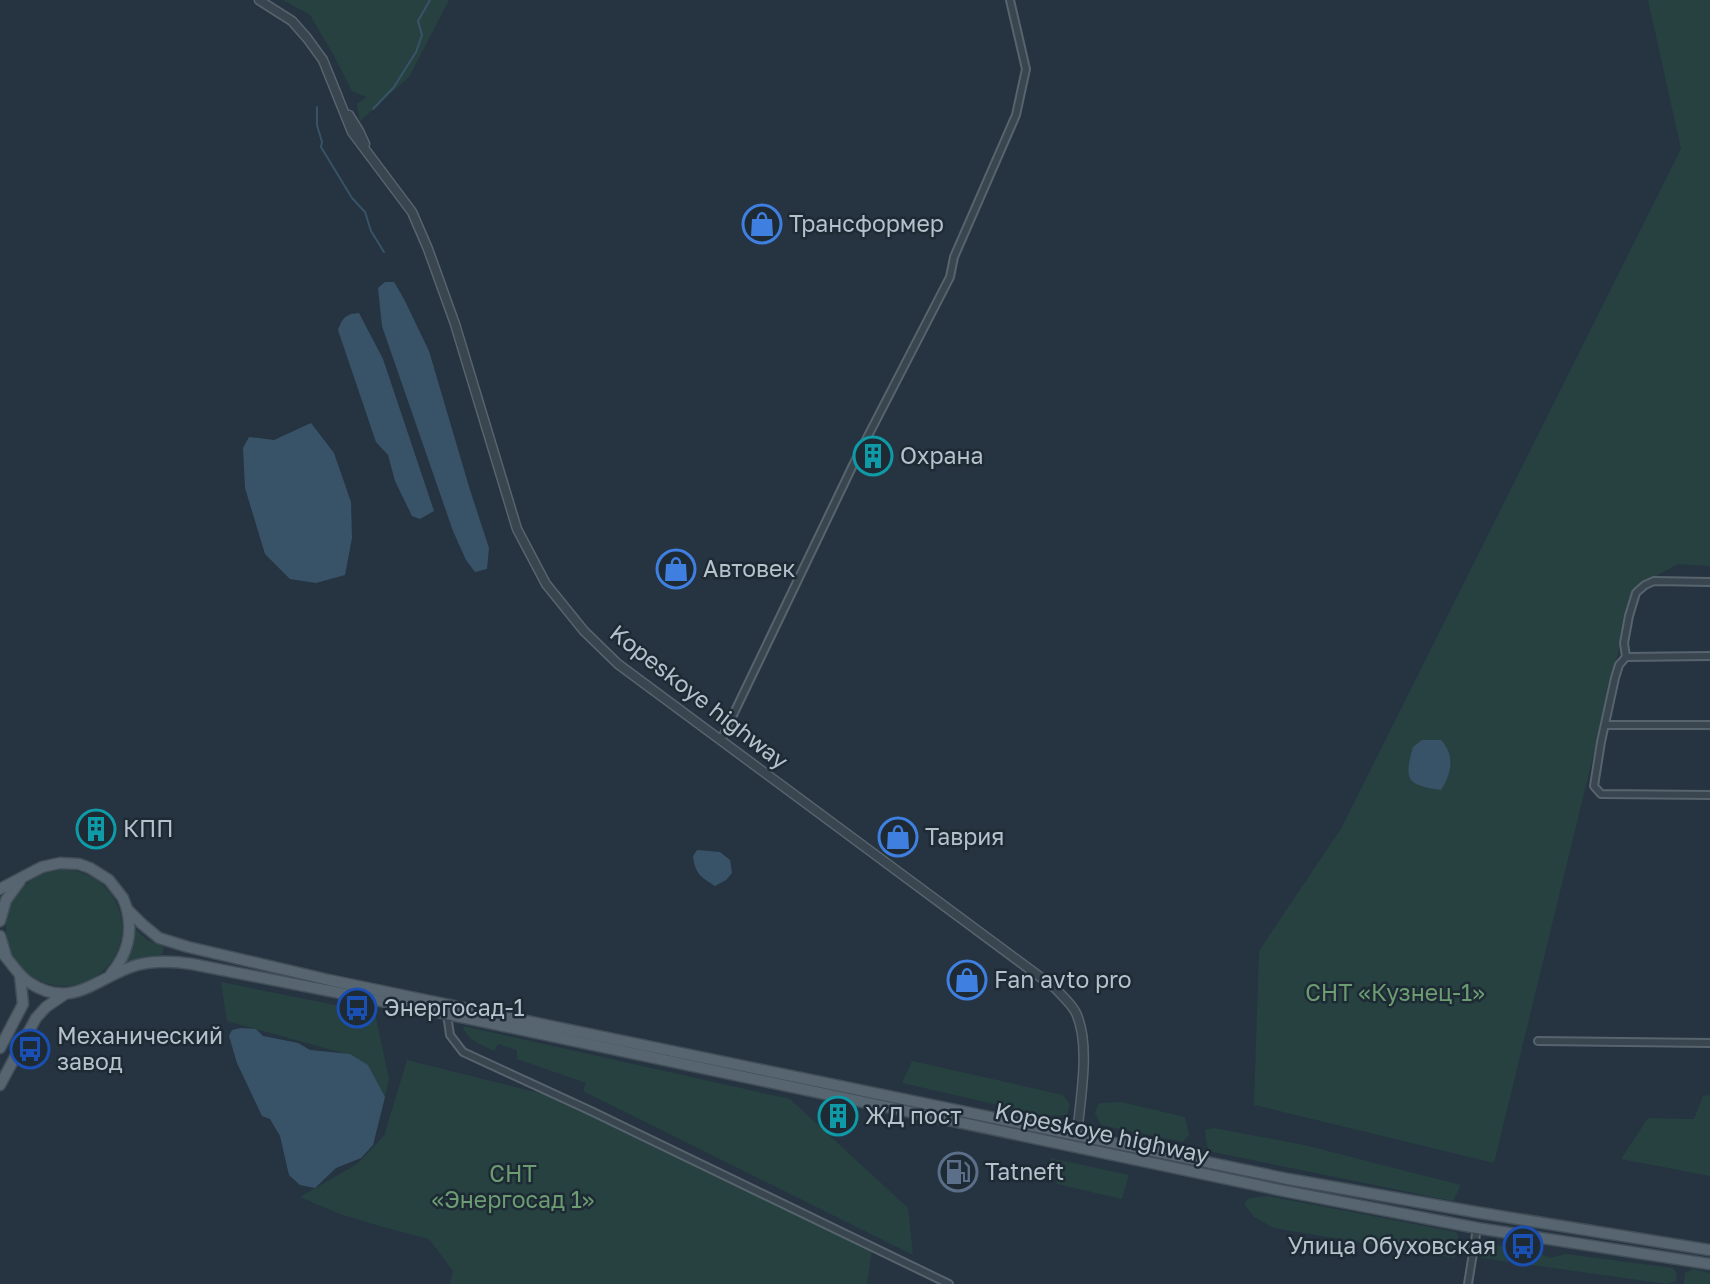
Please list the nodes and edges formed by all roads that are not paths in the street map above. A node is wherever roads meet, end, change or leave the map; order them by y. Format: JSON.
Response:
{"nodes":[{"id":1,"x":259,"y":0,"type":"edge"},
{"id":2,"x":1010,"y":0,"type":"edge"},
{"id":3,"x":1710,"y":582,"type":"edge"},
{"id":4,"x":1710,"y":656,"type":"edge"},
{"id":5,"x":1626,"y":657,"type":"junction"},
{"id":6,"x":1606,"y":724,"type":"junction"},
{"id":7,"x":1710,"y":725,"type":"edge"},
{"id":8,"x":721,"y":740,"type":"junction"},
{"id":9,"x":1710,"y":795,"type":"edge"},
{"id":10,"x":32,"y":872,"type":"junction"},
{"id":11,"x":0,"y":889,"type":"edge"},
{"id":12,"x":127,"y":909,"type":"junction"},
{"id":13,"x":0,"y":920,"type":"edge"},
{"id":14,"x":0,"y":936,"type":"edge"},
{"id":15,"x":3,"y":954,"type":"edge"},
{"id":16,"x":20,"y":975,"type":"junction"},
{"id":17,"x":106,"y":979,"type":"junction"},
{"id":18,"x":65,"y":993,"type":"junction"},
{"id":19,"x":447,"y":1014,"type":"junction"},
{"id":20,"x":1538,"y":1041,"type":"dead end"},
{"id":21,"x":1710,"y":1042,"type":"edge"},
{"id":22,"x":0,"y":1048,"type":"edge"},
{"id":23,"x":0,"y":1085,"type":"edge"},
{"id":24,"x":1077,"y":1135,"type":"junction"},
{"id":25,"x":1074,"y":1146,"type":"junction"},
{"id":26,"x":1481,"y":1213,"type":"junction"},
{"id":27,"x":1477,"y":1228,"type":"junction"},
{"id":28,"x":1710,"y":1250,"type":"edge"},
{"id":29,"x":1710,"y":1264,"type":"edge"},
{"id":30,"x":949,"y":1284,"type":"edge"},
{"id":31,"x":1468,"y":1284,"type":"edge"}],
"edges":[{"from":1,"to":8,"type":"street","name":"Kopeskoye highway"},
{"from":2,"to":8,"type":"street"},
{"from":3,"to":5,"type":"street"},
{"from":4,"to":5,"type":"street"},
{"from":5,"to":6,"type":"street"},
{"from":6,"to":7,"type":"street"},
{"from":6,"to":9,"type":"street"},
{"from":8,"to":24,"type":"street","name":"Kopeskoye highway"},
{"from":10,"to":11,"type":"main road","name":"Kopeskoye highway"},
{"from":10,"to":12,"type":"main road","name":"Kopeskoye highway"},
{"from":10,"to":13,"type":"main road"},
{"from":12,"to":17,"type":"main road"},
{"from":12,"to":24,"type":"main road","name":"Kopeskoye highway"},
{"from":14,"to":15,"type":"main road"},
{"from":15,"to":16,"type":"main road"},
{"from":16,"to":18,"type":"main road"},
{"from":16,"to":22,"type":"main road"},
{"from":17,"to":18,"type":"main road","name":"Kopeskoye highway"},
{"from":17,"to":19,"type":"main road","name":"Kopeskoye highway"},
{"from":18,"to":23,"type":"main road"},
{"from":19,"to":25,"type":"main road","name":"Kopeskoye highway"},
{"from":19,"to":30,"type":"street"},
{"from":20,"to":21,"type":"street"},
{"from":24,"to":25,"type":"main road"},
{"from":24,"to":26,"type":"main road","name":"Kopeskoye highway"},
{"from":25,"to":27,"type":"main road","name":"Kopeskoye highway"},
{"from":26,"to":27,"type":"main road"},
{"from":26,"to":28,"type":"main road","name":"Kopeskoye highway"},
{"from":27,"to":29,"type":"main road","name":"Kopeskoye highway"},
{"from":27,"to":31,"type":"street"}]}
